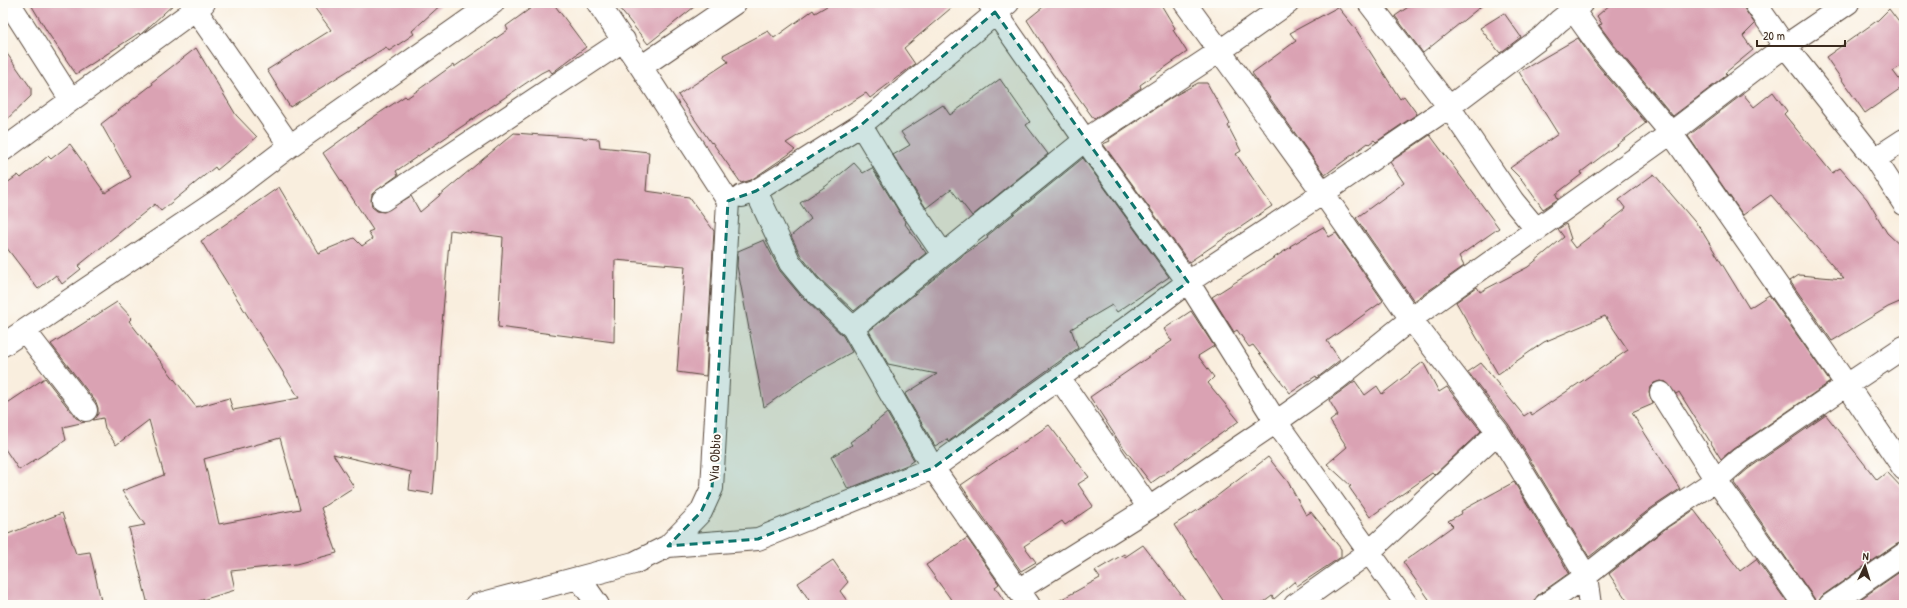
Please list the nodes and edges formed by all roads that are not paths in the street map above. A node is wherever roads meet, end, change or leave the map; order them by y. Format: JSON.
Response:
{"nodes":[{"id":1,"x":9,"y":3,"type":"edge"},
{"id":2,"x":493,"y":3,"type":"edge"},
{"id":3,"x":598,"y":3,"type":"edge"},
{"id":4,"x":735,"y":3,"type":"edge"},
{"id":5,"x":1185,"y":3,"type":"edge"},
{"id":6,"x":1288,"y":3,"type":"edge"},
{"id":7,"x":1369,"y":3,"type":"edge"},
{"id":8,"x":1755,"y":3,"type":"edge"},
{"id":9,"x":1848,"y":3,"type":"edge"},
{"id":10,"x":197,"y":5,"type":"edge"},
{"id":11,"x":1575,"y":5,"type":"edge"},
{"id":12,"x":997,"y":6,"type":"edge"},
{"id":13,"x":624,"y":40,"type":"junction"},
{"id":14,"x":1785,"y":46,"type":"junction"},
{"id":15,"x":1220,"y":51,"type":"junction"},
{"id":16,"x":641,"y":67,"type":"junction"},
{"id":17,"x":71,"y":100,"type":"junction"},
{"id":18,"x":1449,"y":107,"type":"junction"},
{"id":19,"x":860,"y":126,"type":"junction"},
{"id":20,"x":1671,"y":133,"type":"junction"},
{"id":21,"x":1085,"y":140,"type":"junction"},
{"id":22,"x":1904,"y":140,"type":"edge"},
{"id":23,"x":290,"y":146,"type":"junction"},
{"id":24,"x":3,"y":150,"type":"edge"},
{"id":25,"x":1876,"y":159,"type":"junction"},
{"id":26,"x":756,"y":191,"type":"junction"},
{"id":27,"x":1323,"y":194,"type":"junction"},
{"id":28,"x":383,"y":200,"type":"dead end"},
{"id":29,"x":728,"y":201,"type":"junction"},
{"id":30,"x":1904,"y":204,"type":"edge"},
{"id":31,"x":1537,"y":230,"type":"junction"},
{"id":32,"x":943,"y":254,"type":"junction"},
{"id":33,"x":1188,"y":282,"type":"junction"},
{"id":34,"x":1411,"y":319,"type":"junction"},
{"id":35,"x":853,"y":328,"type":"junction"},
{"id":36,"x":25,"y":331,"type":"junction"},
{"id":37,"x":3,"y":345,"type":"edge"},
{"id":38,"x":1904,"y":347,"type":"edge"},
{"id":39,"x":1059,"y":378,"type":"junction"},
{"id":40,"x":1847,"y":385,"type":"junction"},
{"id":41,"x":1661,"y":393,"type":"dead end"},
{"id":42,"x":86,"y":410,"type":"dead end"},
{"id":43,"x":1276,"y":422,"type":"junction"},
{"id":44,"x":1498,"y":432,"type":"junction"},
{"id":45,"x":933,"y":468,"type":"junction"},
{"id":46,"x":1904,"y":469,"type":"edge"},
{"id":47,"x":1716,"y":480,"type":"junction"},
{"id":48,"x":1149,"y":508,"type":"junction"},
{"id":49,"x":668,"y":546,"type":"junction"},
{"id":50,"x":1368,"y":553,"type":"junction"},
{"id":51,"x":1904,"y":554,"type":"edge"},
{"id":52,"x":1586,"y":576,"type":"junction"},
{"id":53,"x":579,"y":578,"type":"junction"},
{"id":54,"x":1024,"y":598,"type":"edge"},
{"id":55,"x":476,"y":605,"type":"edge"},
{"id":56,"x":598,"y":605,"type":"edge"},
{"id":57,"x":1295,"y":605,"type":"edge"},
{"id":58,"x":1407,"y":605,"type":"edge"},
{"id":59,"x":1545,"y":605,"type":"edge"},
{"id":60,"x":1590,"y":605,"type":"edge"},
{"id":61,"x":1804,"y":605,"type":"edge"},
{"id":62,"x":1830,"y":605,"type":"edge"}],
"edges":[{"from":1,"to":17,"type":"street"},
{"from":2,"to":23,"type":"street"},
{"from":3,"to":13,"type":"street"},
{"from":4,"to":16,"type":"street"},
{"from":5,"to":15,"type":"street"},
{"from":6,"to":15,"type":"street"},
{"from":7,"to":18,"type":"street"},
{"from":8,"to":14,"type":"street"},
{"from":9,"to":14,"type":"street"},
{"from":10,"to":17,"type":"street"},
{"from":10,"to":23,"type":"street"},
{"from":11,"to":18,"type":"street"},
{"from":11,"to":20,"type":"street"},
{"from":12,"to":19,"type":"street"},
{"from":12,"to":21,"type":"street"},
{"from":13,"to":16,"type":"street"},
{"from":13,"to":28,"type":"street"},
{"from":14,"to":20,"type":"street"},
{"from":14,"to":25,"type":"street"},
{"from":15,"to":21,"type":"street"},
{"from":15,"to":27,"type":"street"},
{"from":16,"to":29,"type":"street"},
{"from":17,"to":24,"type":"street"},
{"from":18,"to":27,"type":"street"},
{"from":18,"to":31,"type":"street"},
{"from":19,"to":26,"type":"street"},
{"from":19,"to":32,"type":"street"},
{"from":20,"to":31,"type":"street"},
{"from":20,"to":40,"type":"street"},
{"from":21,"to":32,"type":"street"},
{"from":21,"to":33,"type":"street"},
{"from":22,"to":25,"type":"street"},
{"from":23,"to":36,"type":"street"},
{"from":25,"to":30,"type":"street"},
{"from":26,"to":29,"type":"street"},
{"from":26,"to":35,"type":"street"},
{"from":27,"to":33,"type":"street"},
{"from":27,"to":34,"type":"street"},
{"from":29,"to":49,"type":"street","name":"Via Obbio"},
{"from":31,"to":34,"type":"street"},
{"from":32,"to":35,"type":"street"},
{"from":33,"to":39,"type":"street"},
{"from":33,"to":43,"type":"street"},
{"from":34,"to":43,"type":"street"},
{"from":34,"to":44,"type":"street"},
{"from":35,"to":45,"type":"street"},
{"from":36,"to":37,"type":"street"},
{"from":36,"to":42,"type":"street"},
{"from":38,"to":40,"type":"street"},
{"from":39,"to":45,"type":"street"},
{"from":39,"to":48,"type":"street"},
{"from":40,"to":46,"type":"street"},
{"from":40,"to":47,"type":"street"},
{"from":41,"to":47,"type":"street"},
{"from":43,"to":48,"type":"street"},
{"from":43,"to":50,"type":"street"},
{"from":44,"to":50,"type":"street"},
{"from":44,"to":52,"type":"street"},
{"from":45,"to":49,"type":"street"},
{"from":45,"to":54,"type":"street"},
{"from":47,"to":52,"type":"street"},
{"from":47,"to":61,"type":"street"},
{"from":48,"to":54,"type":"street"},
{"from":49,"to":53,"type":"street","name":"Via Obbio"},
{"from":50,"to":57,"type":"street"},
{"from":50,"to":58,"type":"street"},
{"from":51,"to":62,"type":"street"},
{"from":52,"to":59,"type":"street"},
{"from":52,"to":60,"type":"street"},
{"from":53,"to":55,"type":"street","name":"Via Obbio"},
{"from":53,"to":56,"type":"street"}]}
